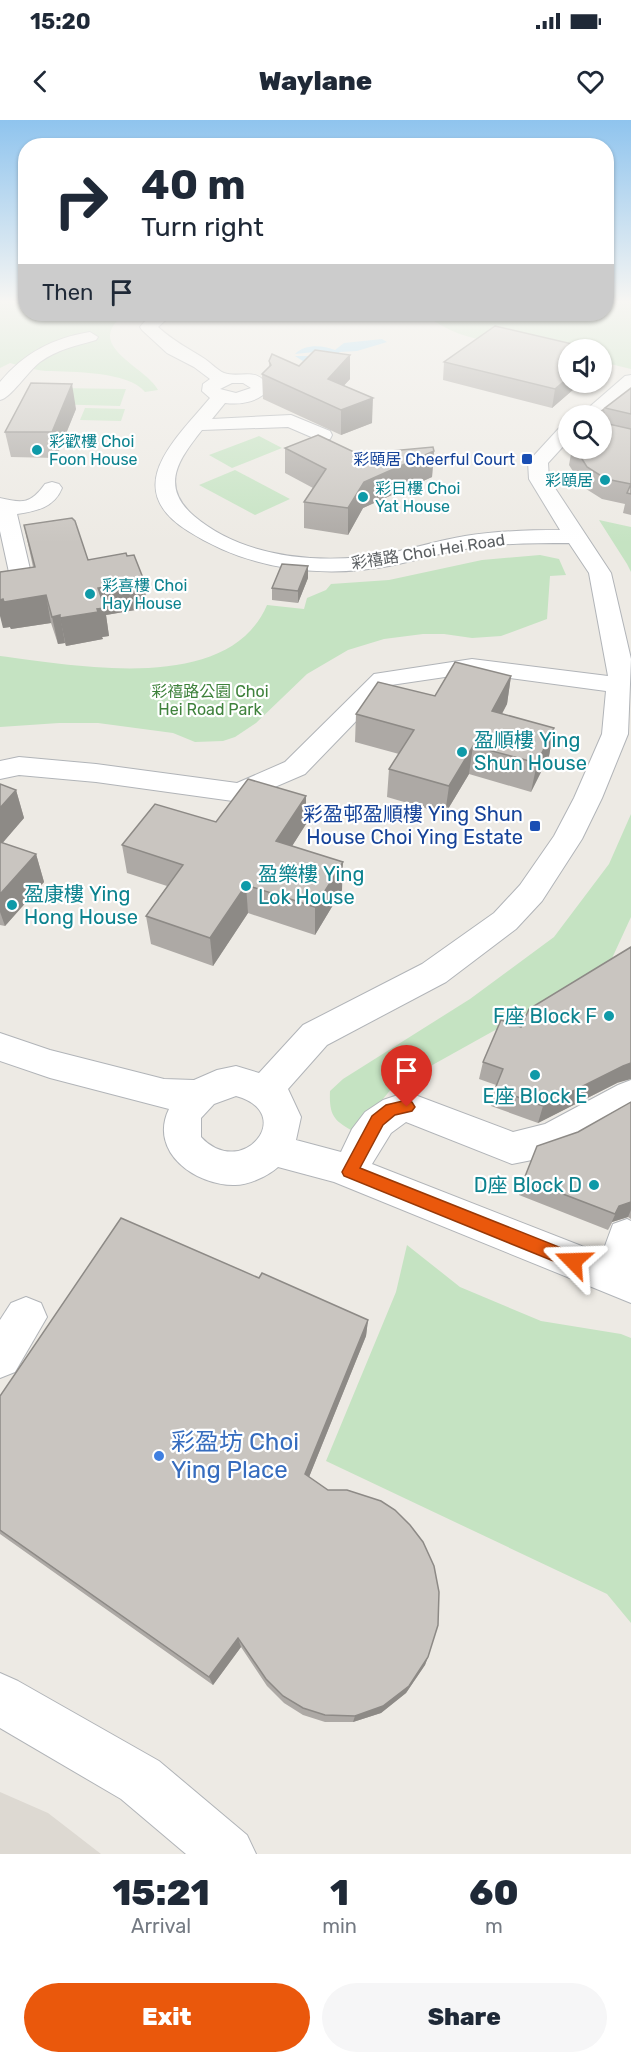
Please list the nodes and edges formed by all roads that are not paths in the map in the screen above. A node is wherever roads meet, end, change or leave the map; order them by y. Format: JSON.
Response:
{"nodes":[{"id":1,"x":215,"y":381,"type":"edge"},
{"id":2,"x":630,"y":381,"type":"edge"},
{"id":3,"x":575,"y":402,"type":"dead end"},
{"id":4,"x":580,"y":405,"type":"edge"},
{"id":5,"x":601,"y":405,"type":"edge"},
{"id":6,"x":199,"y":425,"type":"junction"},
{"id":7,"x":323,"y":435,"type":"edge"},
{"id":8,"x":558,"y":441,"type":"edge"},
{"id":9,"x":52,"y":488,"type":"dead end"},
{"id":10,"x":3,"y":507,"type":"edge"},
{"id":11,"x":576,"y":537,"type":"junction"},
{"id":12,"x":23,"y":586,"type":"edge"},
{"id":13,"x":620,"y":685,"type":"junction"},
{"id":14,"x":0,"y":770,"type":"edge"},
{"id":15,"x":0,"y":1047,"type":"edge"},
{"id":16,"x":265,"y":1090,"type":"junction"},
{"id":17,"x":196,"y":1095,"type":"junction"},
{"id":18,"x":631,"y":1095,"type":"edge"},
{"id":19,"x":273,"y":1150,"type":"junction"},
{"id":20,"x":350,"y":1172,"type":"junction"},
{"id":21,"x":627,"y":1237,"type":"dead end"},
{"id":22,"x":623,"y":1281,"type":"edge"},
{"id":23,"x":26,"y":1317,"type":"dead end"},
{"id":24,"x":0,"y":1357,"type":"edge"},
{"id":25,"x":0,"y":1700,"type":"edge"},
{"id":26,"x":140,"y":1780,"type":"junction"},
{"id":27,"x":190,"y":1854,"type":"edge"},
{"id":28,"x":228,"y":1854,"type":"edge"}],
"edges":[{"from":1,"to":6,"type":"street","name":"彩禧路 Choi Hei Road"},
{"from":2,"to":5,"type":"street"},
{"from":3,"to":4,"type":"street"},
{"from":6,"to":7,"type":"street"},
{"from":6,"to":11,"type":"street","name":"彩禧路 Choi Hei Road"},
{"from":8,"to":11,"type":"street"},
{"from":9,"to":10,"type":"street"},
{"from":10,"to":12,"type":"street"},
{"from":11,"to":13,"type":"street"},
{"from":13,"to":14,"type":"street"},
{"from":13,"to":16,"type":"street"},
{"from":15,"to":17,"type":"street"},
{"from":16,"to":17,"type":"street"},
{"from":16,"to":19,"type":"street"},
{"from":17,"to":19,"type":"street"},
{"from":18,"to":20,"type":"street"},
{"from":19,"to":20,"type":"street"},
{"from":20,"to":22,"type":"street"},
{"from":21,"to":22,"type":"street"},
{"from":23,"to":24,"type":"street"},
{"from":25,"to":26,"type":"street"},
{"from":26,"to":27,"type":"street"},
{"from":26,"to":28,"type":"street"}]}
